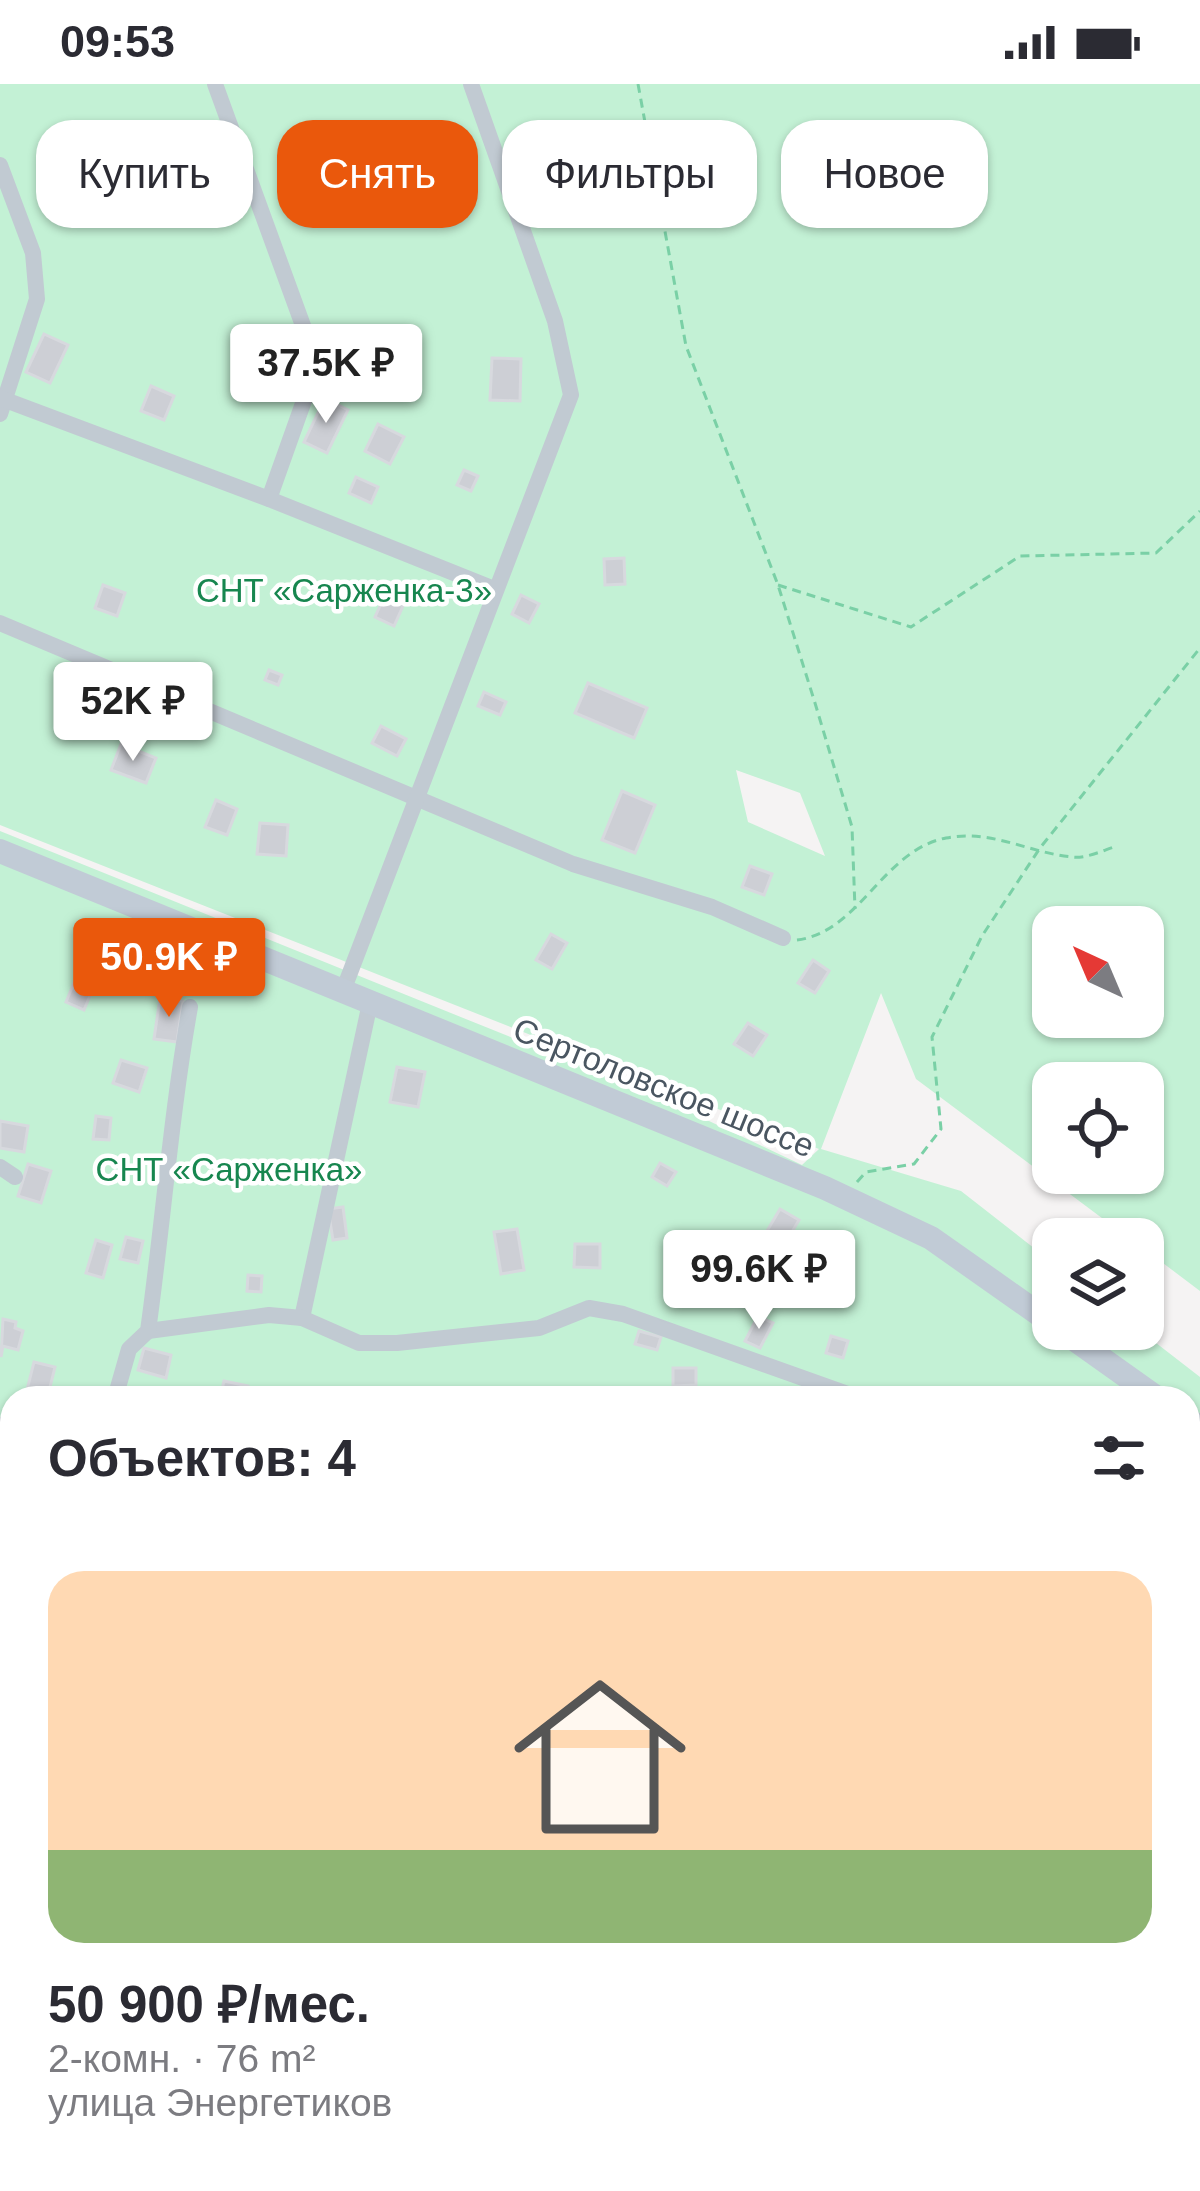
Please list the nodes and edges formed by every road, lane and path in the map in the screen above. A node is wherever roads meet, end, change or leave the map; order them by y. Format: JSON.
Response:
{"nodes":[{"id":1,"x":215,"y":84,"type":"edge"},
{"id":2,"x":471,"y":84,"type":"edge"},
{"id":3,"x":638,"y":84,"type":"edge"},
{"id":4,"x":0,"y":165,"type":"edge"},
{"id":5,"x":2,"y":404,"type":"edge"},
{"id":6,"x":269,"y":499,"type":"junction"},
{"id":7,"x":1200,"y":511,"type":"edge"},
{"id":8,"x":778,"y":585,"type":"junction"},
{"id":9,"x":494,"y":590,"type":"junction"},
{"id":10,"x":0,"y":623,"type":"edge"},
{"id":11,"x":1200,"y":648,"type":"edge"},
{"id":12,"x":414,"y":799,"type":"junction"},
{"id":13,"x":1117,"y":846,"type":"dead end"},
{"id":14,"x":1040,"y":848,"type":"junction"},
{"id":15,"x":0,"y":850,"type":"edge"},
{"id":16,"x":855,"y":909,"type":"junction"},
{"id":17,"x":784,"y":938,"type":"joint"},
{"id":18,"x":343,"y":991,"type":"junction"},
{"id":19,"x":370,"y":1003,"type":"junction"},
{"id":20,"x":190,"y":1007,"type":"dead end"},
{"id":21,"x":844,"y":1198,"type":"junction"},
{"id":22,"x":1032,"y":1309,"type":"edge"},
{"id":23,"x":302,"y":1318,"type":"junction"},
{"id":24,"x":148,"y":1330,"type":"junction"},
{"id":25,"x":1090,"y":1350,"type":"edge"},
{"id":26,"x":119,"y":1386,"type":"edge"},
{"id":27,"x":825,"y":1386,"type":"edge"},
{"id":28,"x":1140,"y":1386,"type":"edge"}],
"edges":[{"from":1,"to":6,"type":"street"},
{"from":2,"to":9,"type":"street"},
{"from":3,"to":8,"type":"path"},
{"from":4,"to":5,"type":"street"},
{"from":5,"to":6,"type":"street"},
{"from":6,"to":9,"type":"street"},
{"from":7,"to":8,"type":"path"},
{"from":8,"to":16,"type":"path"},
{"from":9,"to":12,"type":"street"},
{"from":10,"to":12,"type":"street"},
{"from":11,"to":14,"type":"path"},
{"from":12,"to":17,"type":"street"},
{"from":12,"to":18,"type":"street"},
{"from":13,"to":14,"type":"path"},
{"from":14,"to":16,"type":"path"},
{"from":14,"to":21,"type":"path"},
{"from":15,"to":18,"type":"main road","name":"Сертоловское шоссе"},
{"from":16,"to":17,"type":"path"},
{"from":18,"to":19,"type":"main road","name":"Сертоловское шоссе"},
{"from":19,"to":21,"type":"main road","name":"Сертоловское шоссе"},
{"from":19,"to":23,"type":"street"},
{"from":20,"to":24,"type":"street"},
{"from":21,"to":22,"type":"main road","name":"Сертоловское шоссе"},
{"from":23,"to":24,"type":"street"},
{"from":23,"to":27,"type":"street"},
{"from":24,"to":26,"type":"street"},
{"from":25,"to":28,"type":"main road"}]}
